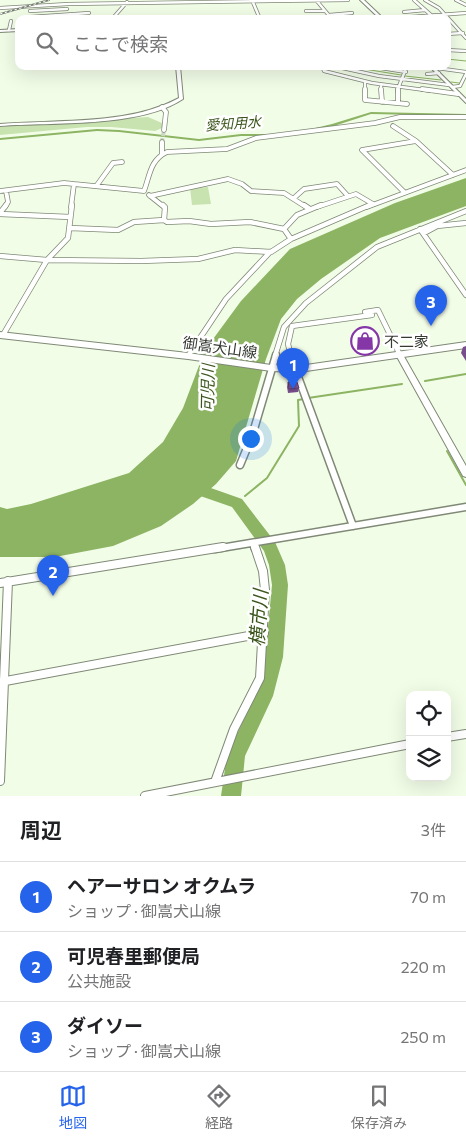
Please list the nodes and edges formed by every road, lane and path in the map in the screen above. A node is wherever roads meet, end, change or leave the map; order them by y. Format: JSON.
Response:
{"nodes":[{"id":1,"x":316,"y":0,"type":"edge"},
{"id":2,"x":348,"y":0,"type":"edge"},
{"id":3,"x":362,"y":0,"type":"edge"},
{"id":4,"x":414,"y":0,"type":"edge"},
{"id":5,"x":425,"y":0,"type":"edge"},
{"id":6,"x":456,"y":0,"type":"edge"},
{"id":7,"x":252,"y":1,"type":"edge"},
{"id":8,"x":127,"y":2,"type":"edge"},
{"id":9,"x":33,"y":4,"type":"junction"},
{"id":10,"x":68,"y":4,"type":"junction"},
{"id":11,"x":466,"y":5,"type":"edge"},
{"id":12,"x":0,"y":8,"type":"edge"},
{"id":13,"x":68,"y":9,"type":"junction"},
{"id":14,"x":325,"y":10,"type":"junction"},
{"id":15,"x":425,"y":10,"type":"junction"},
{"id":16,"x":30,"y":11,"type":"junction"},
{"id":17,"x":306,"y":11,"type":"dead end"},
{"id":18,"x":404,"y":12,"type":"dead end"},
{"id":19,"x":89,"y":13,"type":"dead end"},
{"id":20,"x":352,"y":13,"type":"dead end"},
{"id":21,"x":466,"y":13,"type":"edge"},
{"id":22,"x":311,"y":14,"type":"dead end"},
{"id":23,"x":328,"y":14,"type":"junction"},
{"id":24,"x":444,"y":14,"type":"junction"},
{"id":25,"x":30,"y":15,"type":"edge"},
{"id":26,"x":67,"y":15,"type":"edge"},
{"id":27,"x":78,"y":15,"type":"edge"},
{"id":28,"x":116,"y":15,"type":"edge"},
{"id":29,"x":258,"y":15,"type":"edge"},
{"id":30,"x":378,"y":15,"type":"edge"},
{"id":31,"x":431,"y":15,"type":"joint"},
{"id":32,"x":11,"y":21,"type":"dead end"},
{"id":33,"x":451,"y":22,"type":"edge"},
{"id":34,"x":9,"y":30,"type":"junction"},
{"id":35,"x":15,"y":30,"type":"edge"},
{"id":36,"x":0,"y":31,"type":"edge"},
{"id":37,"x":461,"y":33,"type":"junction"},
{"id":38,"x":466,"y":33,"type":"edge"},
{"id":39,"x":451,"y":34,"type":"edge"},
{"id":40,"x":466,"y":38,"type":"edge"},
{"id":41,"x":451,"y":44,"type":"dead end"},
{"id":42,"x":451,"y":50,"type":"edge"},
{"id":43,"x":458,"y":51,"type":"junction"},
{"id":44,"x":466,"y":51,"type":"edge"},
{"id":45,"x":178,"y":70,"type":"edge"},
{"id":46,"x":324,"y":70,"type":"edge"},
{"id":47,"x":348,"y":70,"type":"edge"},
{"id":48,"x":358,"y":70,"type":"edge"},
{"id":49,"x":393,"y":70,"type":"edge"},
{"id":50,"x":429,"y":70,"type":"edge"},
{"id":51,"x":434,"y":70,"type":"edge"},
{"id":52,"x":451,"y":70,"type":"edge"},
{"id":53,"x":406,"y":72,"type":"joint"},
{"id":54,"x":466,"y":73,"type":"edge"},
{"id":55,"x":439,"y":74,"type":"junction"},
{"id":56,"x":345,"y":76,"type":"junction"},
{"id":57,"x":402,"y":80,"type":"junction"},
{"id":58,"x":365,"y":82,"type":"junction"},
{"id":59,"x":381,"y":85,"type":"junction"},
{"id":60,"x":450,"y":86,"type":"junction"},
{"id":61,"x":399,"y":87,"type":"junction"},
{"id":62,"x":463,"y":97,"type":"edge"},
{"id":63,"x":382,"y":102,"type":"junction"},
{"id":64,"x":398,"y":103,"type":"junction"},
{"id":65,"x":407,"y":104,"type":"dead end"},
{"id":66,"x":162,"y":108,"type":"junction"},
{"id":67,"x":466,"y":117,"type":"edge"},
{"id":68,"x":0,"y":125,"type":"edge"},
{"id":69,"x":393,"y":126,"type":"dead end"},
{"id":70,"x":164,"y":130,"type":"tunnel mouth"},
{"id":71,"x":416,"y":141,"type":"junction"},
{"id":72,"x":162,"y":142,"type":"tunnel mouth"},
{"id":73,"x":162,"y":154,"type":"junction"},
{"id":74,"x":122,"y":162,"type":"dead end"},
{"id":75,"x":466,"y":170,"type":"edge"},
{"id":76,"x":453,"y":175,"type":"junction"},
{"id":77,"x":74,"y":184,"type":"junction"},
{"id":78,"x":97,"y":185,"type":"junction"},
{"id":79,"x":6,"y":191,"type":"junction"},
{"id":80,"x":0,"y":192,"type":"edge"},
{"id":81,"x":144,"y":192,"type":"junction"},
{"id":82,"x":404,"y":192,"type":"junction"},
{"id":83,"x":347,"y":195,"type":"junction"},
{"id":84,"x":150,"y":196,"type":"junction"},
{"id":85,"x":294,"y":198,"type":"junction"},
{"id":86,"x":373,"y":204,"type":"junction"},
{"id":87,"x":310,"y":208,"type":"junction"},
{"id":88,"x":466,"y":211,"type":"edge"},
{"id":89,"x":0,"y":214,"type":"edge"},
{"id":90,"x":70,"y":217,"type":"junction"},
{"id":91,"x":164,"y":220,"type":"junction"},
{"id":92,"x":466,"y":223,"type":"edge"},
{"id":93,"x":70,"y":228,"type":"junction"},
{"id":94,"x":284,"y":229,"type":"junction"},
{"id":95,"x":422,"y":231,"type":"junction"},
{"id":96,"x":291,"y":239,"type":"junction"},
{"id":97,"x":270,"y":252,"type":"junction"},
{"id":98,"x":0,"y":256,"type":"edge"},
{"id":99,"x":47,"y":260,"type":"junction"},
{"id":100,"x":466,"y":295,"type":"edge"},
{"id":101,"x":372,"y":315,"type":"dead end"},
{"id":102,"x":342,"y":319,"type":"junction"},
{"id":103,"x":291,"y":329,"type":"junction"},
{"id":104,"x":282,"y":331,"type":"junction"},
{"id":105,"x":1,"y":335,"type":"edge"},
{"id":106,"x":466,"y":345,"type":"edge"},
{"id":107,"x":400,"y":355,"type":"junction"},
{"id":108,"x":188,"y":356,"type":"junction"},
{"id":109,"x":292,"y":359,"type":"dead end"},
{"id":110,"x":271,"y":368,"type":"junction"},
{"id":111,"x":297,"y":374,"type":"dead end"},
{"id":112,"x":240,"y":465,"type":"dead end"},
{"id":113,"x":466,"y":474,"type":"edge"},
{"id":114,"x":466,"y":507,"type":"edge"},
{"id":115,"x":353,"y":526,"type":"junction"},
{"id":116,"x":253,"y":543,"type":"junction"},
{"id":117,"x":4,"y":582,"type":"edge"},
{"id":118,"x":264,"y":633,"type":"junction"},
{"id":119,"x":2,"y":681,"type":"edge"},
{"id":120,"x":466,"y":734,"type":"edge"},
{"id":121,"x":451,"y":736,"type":"edge"},
{"id":122,"x":406,"y":745,"type":"edge"},
{"id":123,"x":0,"y":781,"type":"edge"},
{"id":124,"x":216,"y":782,"type":"junction"},
{"id":125,"x":145,"y":796,"type":"edge"}],
"edges":[{"from":1,"to":2,"type":"street"},
{"from":1,"to":7,"type":"street"},
{"from":1,"to":14,"type":"street"},
{"from":3,"to":30,"type":"street"},
{"from":4,"to":15,"type":"street"},
{"from":5,"to":24,"type":"street"},
{"from":6,"to":11,"type":"street"},
{"from":7,"to":8,"type":"street"},
{"from":7,"to":29,"type":"street"},
{"from":8,"to":10,"type":"street"},
{"from":8,"to":28,"type":"street"},
{"from":9,"to":10,"type":"street"},
{"from":9,"to":12,"type":"street"},
{"from":9,"to":16,"type":"street"},
{"from":10,"to":13,"type":"street"},
{"from":13,"to":16,"type":"street"},
{"from":13,"to":26,"type":"street"},
{"from":14,"to":17,"type":"street"},
{"from":14,"to":23,"type":"street"},
{"from":15,"to":18,"type":"street"},
{"from":15,"to":31,"type":"street"},
{"from":16,"to":25,"type":"street"},
{"from":19,"to":27,"type":"street"},
{"from":20,"to":23,"type":"street"},
{"from":21,"to":24,"type":"street"},
{"from":22,"to":23,"type":"street"},
{"from":24,"to":31,"type":"street"},
{"from":32,"to":34,"type":"street"},
{"from":33,"to":37,"type":"street"},
{"from":34,"to":35,"type":"street"},
{"from":34,"to":36,"type":"street"},
{"from":37,"to":38,"type":"street"},
{"from":37,"to":39,"type":"street"},
{"from":37,"to":40,"type":"street"},
{"from":41,"to":43,"type":"street"},
{"from":42,"to":43,"type":"street"},
{"from":43,"to":44,"type":"street"},
{"from":45,"to":66,"type":"street"},
{"from":46,"to":56,"type":"street"},
{"from":47,"to":56,"type":"street"},
{"from":48,"to":57,"type":"street"},
{"from":49,"to":53,"type":"street"},
{"from":50,"to":55,"type":"street"},
{"from":51,"to":55,"type":"street"},
{"from":52,"to":54,"type":"street"},
{"from":53,"to":57,"type":"street"},
{"from":54,"to":60,"type":"street"},
{"from":55,"to":60,"type":"street"},
{"from":56,"to":58,"type":"street"},
{"from":57,"to":60,"type":"street"},
{"from":57,"to":61,"type":"street"},
{"from":58,"to":59,"type":"street"},
{"from":58,"to":63,"type":"street"},
{"from":59,"to":61,"type":"street"},
{"from":59,"to":63,"type":"street"},
{"from":60,"to":62,"type":"street"},
{"from":61,"to":62,"type":"street"},
{"from":61,"to":64,"type":"street"},
{"from":63,"to":64,"type":"street"},
{"from":64,"to":65,"type":"street"},
{"from":66,"to":68,"type":"street"},
{"from":66,"to":70,"type":"street"},
{"from":67,"to":73,"type":"street"},
{"from":69,"to":71,"type":"street"},
{"from":71,"to":76,"type":"street"},
{"from":71,"to":82,"type":"street"},
{"from":72,"to":73,"type":"street"},
{"from":73,"to":81,"type":"street"},
{"from":74,"to":78,"type":"street"},
{"from":75,"to":76,"type":"street"},
{"from":76,"to":82,"type":"street"},
{"from":77,"to":78,"type":"street"},
{"from":77,"to":79,"type":"street"},
{"from":77,"to":90,"type":"street"},
{"from":78,"to":81,"type":"street"},
{"from":79,"to":80,"type":"street"},
{"from":79,"to":89,"type":"street"},
{"from":81,"to":84,"type":"street"},
{"from":82,"to":86,"type":"street"},
{"from":83,"to":85,"type":"street"},
{"from":83,"to":86,"type":"street"},
{"from":83,"to":87,"type":"street"},
{"from":84,"to":85,"type":"street"},
{"from":84,"to":91,"type":"street"},
{"from":85,"to":87,"type":"street"},
{"from":86,"to":96,"type":"street"},
{"from":87,"to":94,"type":"street"},
{"from":88,"to":95,"type":"street"},
{"from":89,"to":90,"type":"street"},
{"from":90,"to":93,"type":"street"},
{"from":91,"to":93,"type":"street"},
{"from":91,"to":94,"type":"street"},
{"from":92,"to":95,"type":"street"},
{"from":93,"to":99,"type":"street"},
{"from":94,"to":96,"type":"street"},
{"from":95,"to":100,"type":"street"},
{"from":95,"to":104,"type":"street"},
{"from":96,"to":97,"type":"street"},
{"from":97,"to":99,"type":"street"},
{"from":97,"to":108,"type":"street"},
{"from":98,"to":99,"type":"street"},
{"from":99,"to":105,"type":"street"},
{"from":101,"to":102,"type":"street"},
{"from":102,"to":103,"type":"street"},
{"from":102,"to":107,"type":"street"},
{"from":103,"to":104,"type":"street"},
{"from":103,"to":109,"type":"street"},
{"from":104,"to":110,"type":"street"},
{"from":105,"to":108,"type":"main road","name":"御嵩犬山線"},
{"from":106,"to":107,"type":"main road","name":"御嵩犬山線"},
{"from":107,"to":110,"type":"main road","name":"御嵩犬山線"},
{"from":107,"to":113,"type":"street"},
{"from":108,"to":110,"type":"main road","name":"御嵩犬山線"},
{"from":110,"to":112,"type":"street"},
{"from":111,"to":115,"type":"street"},
{"from":114,"to":115,"type":"street"},
{"from":115,"to":116,"type":"street"},
{"from":116,"to":117,"type":"street"},
{"from":116,"to":118,"type":"street"},
{"from":117,"to":119,"type":"street"},
{"from":118,"to":119,"type":"street"},
{"from":118,"to":124,"type":"street"},
{"from":119,"to":123,"type":"street"},
{"from":120,"to":121,"type":"street"},
{"from":122,"to":124,"type":"street"},
{"from":124,"to":125,"type":"street"}]}
